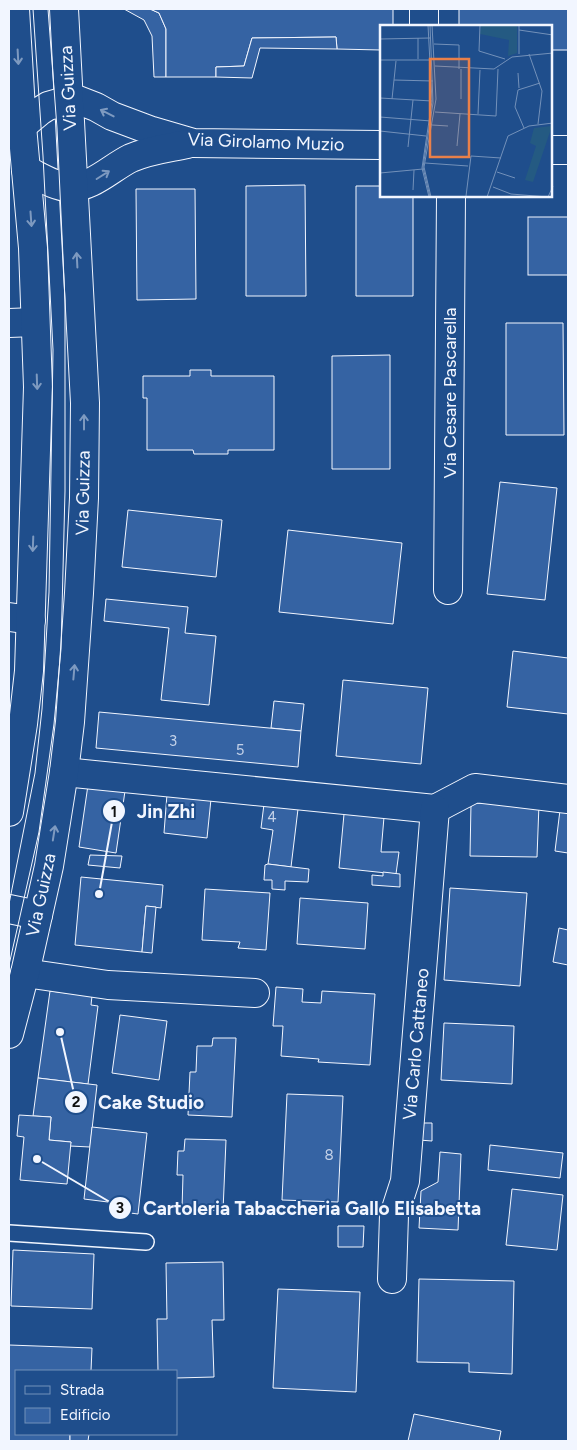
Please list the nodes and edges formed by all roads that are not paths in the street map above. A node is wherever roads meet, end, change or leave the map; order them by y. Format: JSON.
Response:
{"nodes":[{"id":1,"x":15,"y":9,"type":"edge"},
{"id":2,"x":64,"y":9,"type":"edge"},
{"id":3,"x":424,"y":9,"type":"edge"},
{"id":4,"x":424,"y":25,"type":"edge"},
{"id":5,"x":68,"y":100,"type":"junction"},
{"id":6,"x":22,"y":126,"type":"junction"},
{"id":7,"x":193,"y":143,"type":"junction"},
{"id":8,"x":380,"y":144,"type":"edge"},
{"id":9,"x":552,"y":150,"type":"edge"},
{"id":10,"x":568,"y":150,"type":"edge"},
{"id":11,"x":26,"y":170,"type":"junction"},
{"id":12,"x":74,"y":187,"type":"junction"},
{"id":13,"x":451,"y":198,"type":"edge"},
{"id":14,"x":22,"y":323,"type":"edge"},
{"id":15,"x":448,"y":590,"type":"dead end"},
{"id":16,"x":20,"y":618,"type":"edge"},
{"id":17,"x":64,"y":772,"type":"junction"},
{"id":18,"x":568,"y":799,"type":"edge"},
{"id":19,"x":435,"y":809,"type":"junction"},
{"id":20,"x":9,"y":812,"type":"edge"},
{"id":21,"x":9,"y":909,"type":"edge"},
{"id":22,"x":38,"y":915,"type":"junction"},
{"id":23,"x":24,"y":973,"type":"junction"},
{"id":24,"x":255,"y":993,"type":"dead end"},
{"id":25,"x":9,"y":1034,"type":"edge"},
{"id":26,"x":9,"y":1233,"type":"edge"},
{"id":27,"x":146,"y":1242,"type":"dead end"},
{"id":28,"x":392,"y":1279,"type":"dead end"}],
"edges":[{"from":1,"to":6,"type":"street","one_way":true},
{"from":2,"to":5,"type":"street","name":"Via Guizza"},
{"from":3,"to":4,"type":"street"},
{"from":5,"to":6,"type":"street"},
{"from":7,"to":5,"type":"street","name":"Via Girolamo Muzio","one_way":true},
{"from":5,"to":12,"type":"street","name":"Via Guizza"},
{"from":6,"to":11,"type":"street"},
{"from":7,"to":8,"type":"street","name":"Via Girolamo Muzio"},
{"from":12,"to":7,"type":"street","one_way":true},
{"from":9,"to":10,"type":"street"},
{"from":11,"to":12,"type":"street"},
{"from":11,"to":14,"type":"street","one_way":true},
{"from":17,"to":12,"type":"street","name":"Via Guizza","one_way":true},
{"from":13,"to":15,"type":"street","name":"Via Cesare Pascarella"},
{"from":14,"to":16,"type":"street","one_way":true},
{"from":16,"to":20,"type":"street"},
{"from":17,"to":19,"type":"street"},
{"from":22,"to":17,"type":"street","name":"Via Guizza","one_way":true},
{"from":18,"to":19,"type":"street"},
{"from":19,"to":28,"type":"street","name":"Via Carlo Cattaneo"},
{"from":21,"to":22,"type":"street"},
{"from":22,"to":23,"type":"street","name":"Via Guizza"},
{"from":23,"to":24,"type":"street"},
{"from":23,"to":25,"type":"street","name":"Via Guizza"},
{"from":26,"to":27,"type":"lane"}]}
